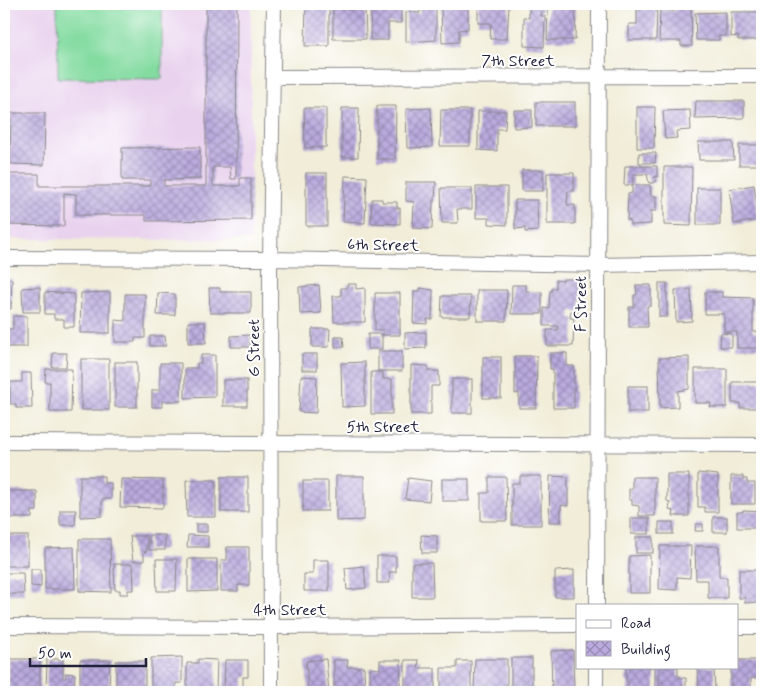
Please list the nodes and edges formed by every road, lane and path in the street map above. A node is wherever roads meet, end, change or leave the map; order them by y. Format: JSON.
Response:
{"nodes":[{"id":1,"x":274,"y":4,"type":"edge"},
{"id":2,"x":599,"y":4,"type":"edge"},
{"id":3,"x":762,"y":76,"type":"edge"},
{"id":4,"x":274,"y":77,"type":"junction"},
{"id":5,"x":599,"y":77,"type":"junction"},
{"id":6,"x":4,"y":258,"type":"edge"},
{"id":7,"x":270,"y":259,"type":"junction"},
{"id":8,"x":762,"y":262,"type":"edge"},
{"id":9,"x":598,"y":265,"type":"junction"},
{"id":10,"x":4,"y":442,"type":"edge"},
{"id":11,"x":271,"y":442,"type":"junction"},
{"id":12,"x":597,"y":445,"type":"junction"},
{"id":13,"x":762,"y":446,"type":"edge"},
{"id":14,"x":597,"y":604,"type":"edge"},
{"id":15,"x":576,"y":625,"type":"edge"},
{"id":16,"x":4,"y":626,"type":"edge"},
{"id":17,"x":271,"y":627,"type":"junction"},
{"id":18,"x":738,"y":627,"type":"edge"},
{"id":19,"x":762,"y":627,"type":"edge"},
{"id":20,"x":596,"y":668,"type":"edge"},
{"id":21,"x":271,"y":692,"type":"edge"},
{"id":22,"x":596,"y":692,"type":"edge"}],
"edges":[{"from":1,"to":4,"type":"street","name":"G Street"},
{"from":2,"to":5,"type":"street","name":"F Street"},
{"from":3,"to":5,"type":"street","name":"7th Street"},
{"from":4,"to":5,"type":"street","name":"7th Street"},
{"from":4,"to":7,"type":"street","name":"G Street"},
{"from":5,"to":9,"type":"street","name":"F Street"},
{"from":6,"to":7,"type":"street","name":"6th Street"},
{"from":7,"to":9,"type":"street","name":"6th Street"},
{"from":7,"to":11,"type":"street","name":"G Street"},
{"from":8,"to":9,"type":"street","name":"6th Street"},
{"from":9,"to":12,"type":"street","name":"F Street"},
{"from":10,"to":11,"type":"street","name":"5th Street"},
{"from":11,"to":12,"type":"street","name":"5th Street"},
{"from":11,"to":17,"type":"street","name":"G Street"},
{"from":12,"to":13,"type":"street","name":"5th Street"},
{"from":12,"to":14,"type":"street","name":"F Street"},
{"from":15,"to":17,"type":"street","name":"4th Street"},
{"from":16,"to":17,"type":"street","name":"4th Street"},
{"from":17,"to":21,"type":"street","name":"G Street"},
{"from":18,"to":19,"type":"street"},
{"from":20,"to":22,"type":"street"}]}
